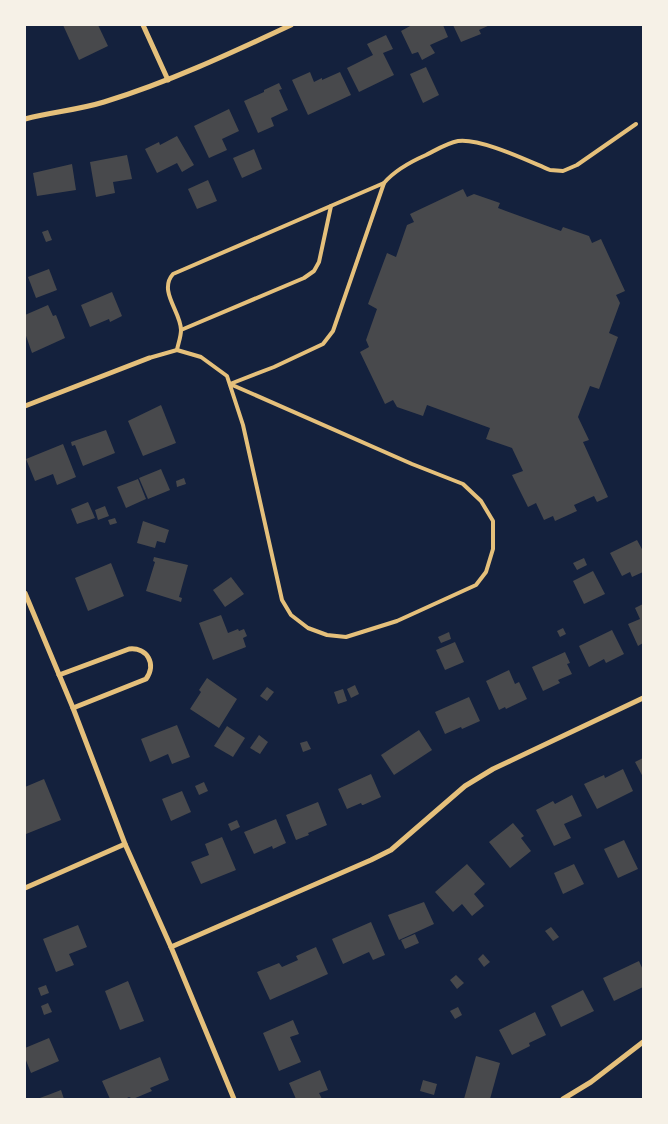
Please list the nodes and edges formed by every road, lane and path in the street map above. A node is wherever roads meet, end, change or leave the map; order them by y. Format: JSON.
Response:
{"nodes":[{"id":1,"x":143,"y":25,"type":"edge"},
{"id":2,"x":291,"y":25,"type":"edge"},
{"id":3,"x":168,"y":80,"type":"junction"},
{"id":4,"x":25,"y":119,"type":"edge"},
{"id":5,"x":636,"y":124,"type":"dead end"},
{"id":6,"x":384,"y":183,"type":"junction"},
{"id":7,"x":331,"y":206,"type":"junction"},
{"id":8,"x":181,"y":330,"type":"junction"},
{"id":9,"x":177,"y":350,"type":"junction"},
{"id":10,"x":149,"y":358,"type":"joint"},
{"id":11,"x":230,"y":384,"type":"junction"},
{"id":12,"x":25,"y":406,"type":"edge"},
{"id":13,"x":25,"y":593,"type":"edge"},
{"id":14,"x":59,"y":675,"type":"junction"},
{"id":15,"x":643,"y":698,"type":"edge"},
{"id":16,"x":73,"y":708,"type":"junction"},
{"id":17,"x":125,"y":844,"type":"junction"},
{"id":18,"x":25,"y":888,"type":"edge"},
{"id":19,"x":171,"y":947,"type":"junction"},
{"id":20,"x":643,"y":1042,"type":"edge"},
{"id":21,"x":234,"y":1099,"type":"edge"},
{"id":22,"x":563,"y":1099,"type":"edge"}],
"edges":[{"from":1,"to":3,"type":"street"},
{"from":2,"to":3,"type":"street"},
{"from":3,"to":4,"type":"street"},
{"from":5,"to":6,"type":"lane"},
{"from":6,"to":7,"type":"lane"},
{"from":6,"to":11,"type":"lane"},
{"from":7,"to":8,"type":"lane"},
{"from":7,"to":8,"type":"lane"},
{"from":8,"to":9,"type":"lane"},
{"from":9,"to":10,"type":"lane"},
{"from":9,"to":11,"type":"lane"},
{"from":10,"to":12,"type":"street"},
{"from":11,"to":11,"type":"lane"},
{"from":13,"to":14,"type":"street"},
{"from":14,"to":16,"type":"street"},
{"from":14,"to":16,"type":"street"},
{"from":15,"to":19,"type":"street"},
{"from":16,"to":17,"type":"street"},
{"from":17,"to":18,"type":"street"},
{"from":17,"to":19,"type":"street"},
{"from":19,"to":21,"type":"street"},
{"from":20,"to":22,"type":"street"}]}
